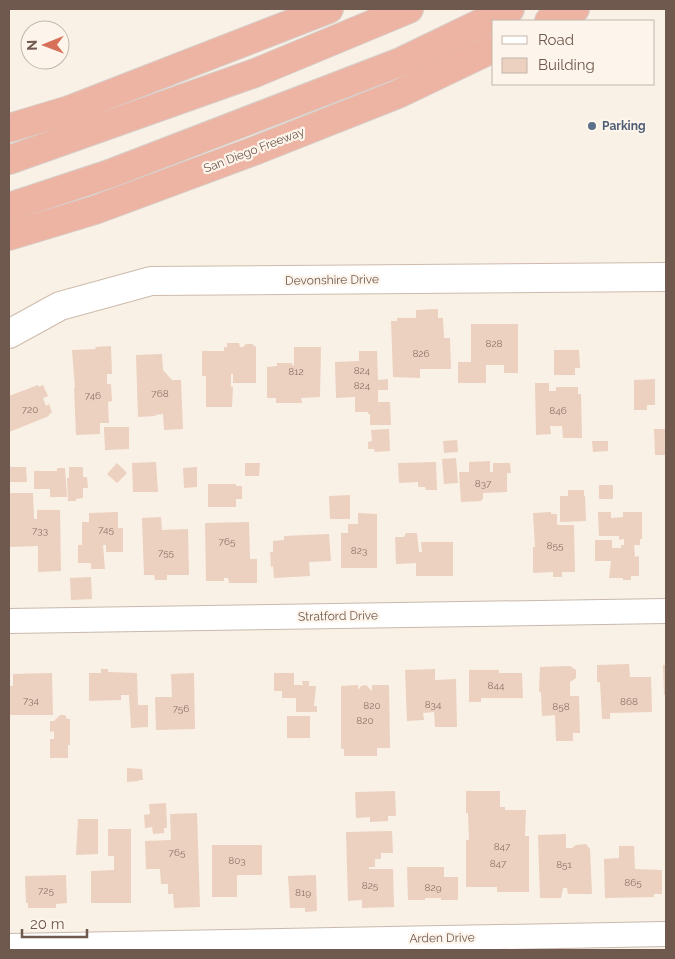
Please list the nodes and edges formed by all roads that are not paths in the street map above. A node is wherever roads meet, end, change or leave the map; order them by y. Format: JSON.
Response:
{"nodes":[{"id":1,"x":329,"y":9,"type":"edge"},
{"id":2,"x":409,"y":9,"type":"edge"},
{"id":3,"x":510,"y":9,"type":"edge"},
{"id":4,"x":575,"y":9,"type":"edge"},
{"id":5,"x":551,"y":20,"type":"edge"},
{"id":6,"x":492,"y":49,"type":"edge"},
{"id":7,"x":9,"y":128,"type":"edge"},
{"id":8,"x":9,"y":160,"type":"edge"},
{"id":9,"x":9,"y":207,"type":"edge"},
{"id":10,"x":9,"y":236,"type":"edge"},
{"id":11,"x":666,"y":276,"type":"edge"},
{"id":12,"x":9,"y":334,"type":"edge"},
{"id":13,"x":666,"y":611,"type":"edge"},
{"id":14,"x":9,"y":621,"type":"edge"},
{"id":15,"x":666,"y":934,"type":"edge"},
{"id":16,"x":9,"y":946,"type":"edge"}],
"edges":[{"from":1,"to":7,"type":"highway"},
{"from":2,"to":8,"type":"highway"},
{"from":3,"to":9,"type":"highway"},
{"from":4,"to":5,"type":"highway"},
{"from":6,"to":10,"type":"highway","name":"San Diego Freeway"},
{"from":11,"to":12,"type":"street","name":"Devonshire Drive"},
{"from":13,"to":14,"type":"street","name":"Stratford Drive"},
{"from":15,"to":16,"type":"street","name":"Arden Drive"}]}
